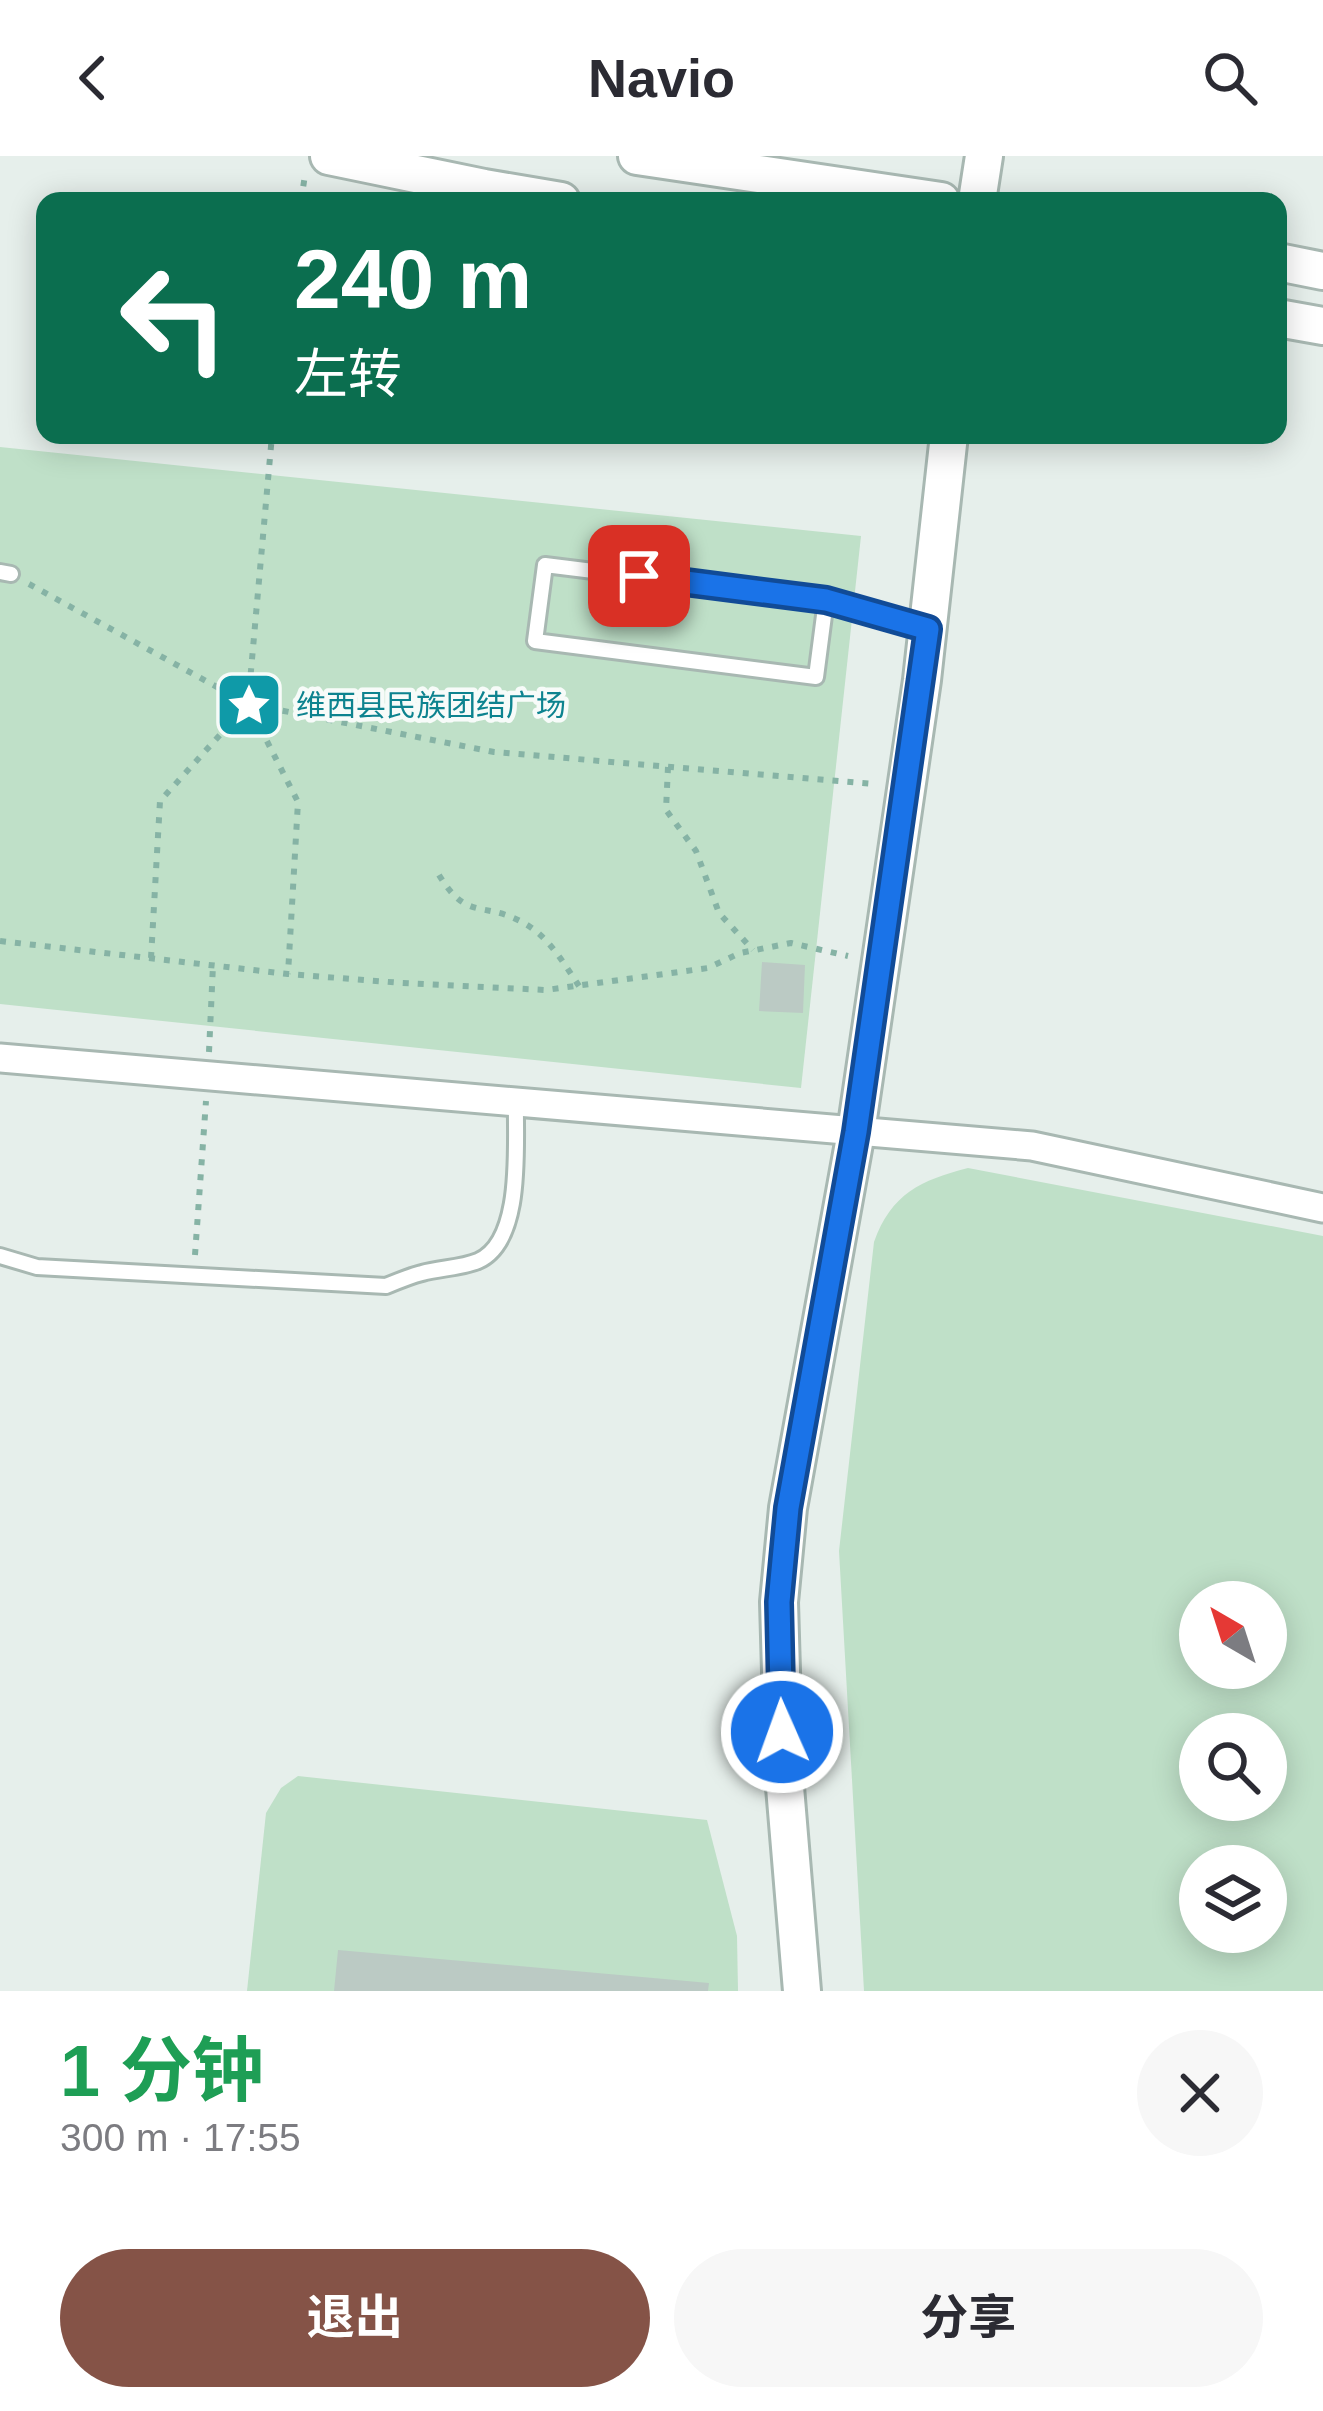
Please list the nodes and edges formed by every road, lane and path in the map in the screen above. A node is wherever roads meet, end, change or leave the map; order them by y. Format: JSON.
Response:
{"nodes":[{"id":1,"x":329,"y":156,"type":"edge"},
{"id":2,"x":637,"y":156,"type":"edge"},
{"id":3,"x":984,"y":156,"type":"edge"},
{"id":4,"x":508,"y":192,"type":"edge"},
{"id":5,"x":880,"y":192,"type":"edge"},
{"id":6,"x":978,"y":192,"type":"edge"},
{"id":7,"x":1287,"y":264,"type":"edge"},
{"id":8,"x":1323,"y":271,"type":"edge"},
{"id":9,"x":1287,"y":320,"type":"edge"},
{"id":10,"x":1323,"y":326,"type":"edge"},
{"id":11,"x":271,"y":444,"type":"edge"},
{"id":12,"x":948,"y":444,"type":"edge"},
{"id":13,"x":6,"y":573,"type":"edge"},
{"id":14,"x":826,"y":600,"type":"junction"},
{"id":15,"x":928,"y":629,"type":"junction"},
{"id":16,"x":248,"y":704,"type":"junction"},
{"id":17,"x":668,"y":766,"type":"junction"},
{"id":18,"x":906,"y":787,"type":"junction"},
{"id":19,"x":439,"y":875,"type":"dead end"},
{"id":20,"x":0,"y":941,"type":"edge"},
{"id":21,"x":753,"y":950,"type":"junction"},
{"id":22,"x":151,"y":958,"type":"junction"},
{"id":23,"x":881,"y":959,"type":"junction"},
{"id":24,"x":213,"y":965,"type":"junction"},
{"id":25,"x":288,"y":974,"type":"junction"},
{"id":26,"x":579,"y":986,"type":"junction"},
{"id":27,"x":211,"y":1017,"type":"dead end"},
{"id":28,"x":0,"y":1058,"type":"edge"},
{"id":29,"x":208,"y":1076,"type":"junction"},
{"id":30,"x":516,"y":1102,"type":"junction"},
{"id":31,"x":856,"y":1132,"type":"junction"},
{"id":32,"x":1323,"y":1208,"type":"edge"},
{"id":33,"x":0,"y":1256,"type":"edge"},
{"id":34,"x":194,"y":1276,"type":"junction"},
{"id":35,"x":802,"y":1991,"type":"edge"}],
"edges":[{"from":1,"to":4,"type":"street"},
{"from":2,"to":5,"type":"street"},
{"from":3,"to":6,"type":"street"},
{"from":7,"to":8,"type":"street"},
{"from":9,"to":10,"type":"street"},
{"from":11,"to":16,"type":"path"},
{"from":12,"to":15,"type":"street"},
{"from":13,"to":16,"type":"path"},
{"from":14,"to":14,"type":"lane"},
{"from":14,"to":15,"type":"lane"},
{"from":15,"to":18,"type":"street"},
{"from":16,"to":17,"type":"path"},
{"from":16,"to":22,"type":"path"},
{"from":16,"to":25,"type":"path"},
{"from":17,"to":18,"type":"path"},
{"from":17,"to":21,"type":"path"},
{"from":18,"to":23,"type":"street"},
{"from":19,"to":26,"type":"path"},
{"from":20,"to":22,"type":"path"},
{"from":21,"to":23,"type":"path"},
{"from":21,"to":26,"type":"path"},
{"from":22,"to":24,"type":"path"},
{"from":23,"to":31,"type":"street"},
{"from":24,"to":25,"type":"path"},
{"from":24,"to":27,"type":"path"},
{"from":25,"to":26,"type":"path"},
{"from":28,"to":29,"type":"street"},
{"from":29,"to":30,"type":"street"},
{"from":29,"to":34,"type":"path"},
{"from":30,"to":31,"type":"street"},
{"from":30,"to":34,"type":"lane"},
{"from":31,"to":32,"type":"street"},
{"from":31,"to":35,"type":"street"},
{"from":33,"to":34,"type":"lane"}]}
